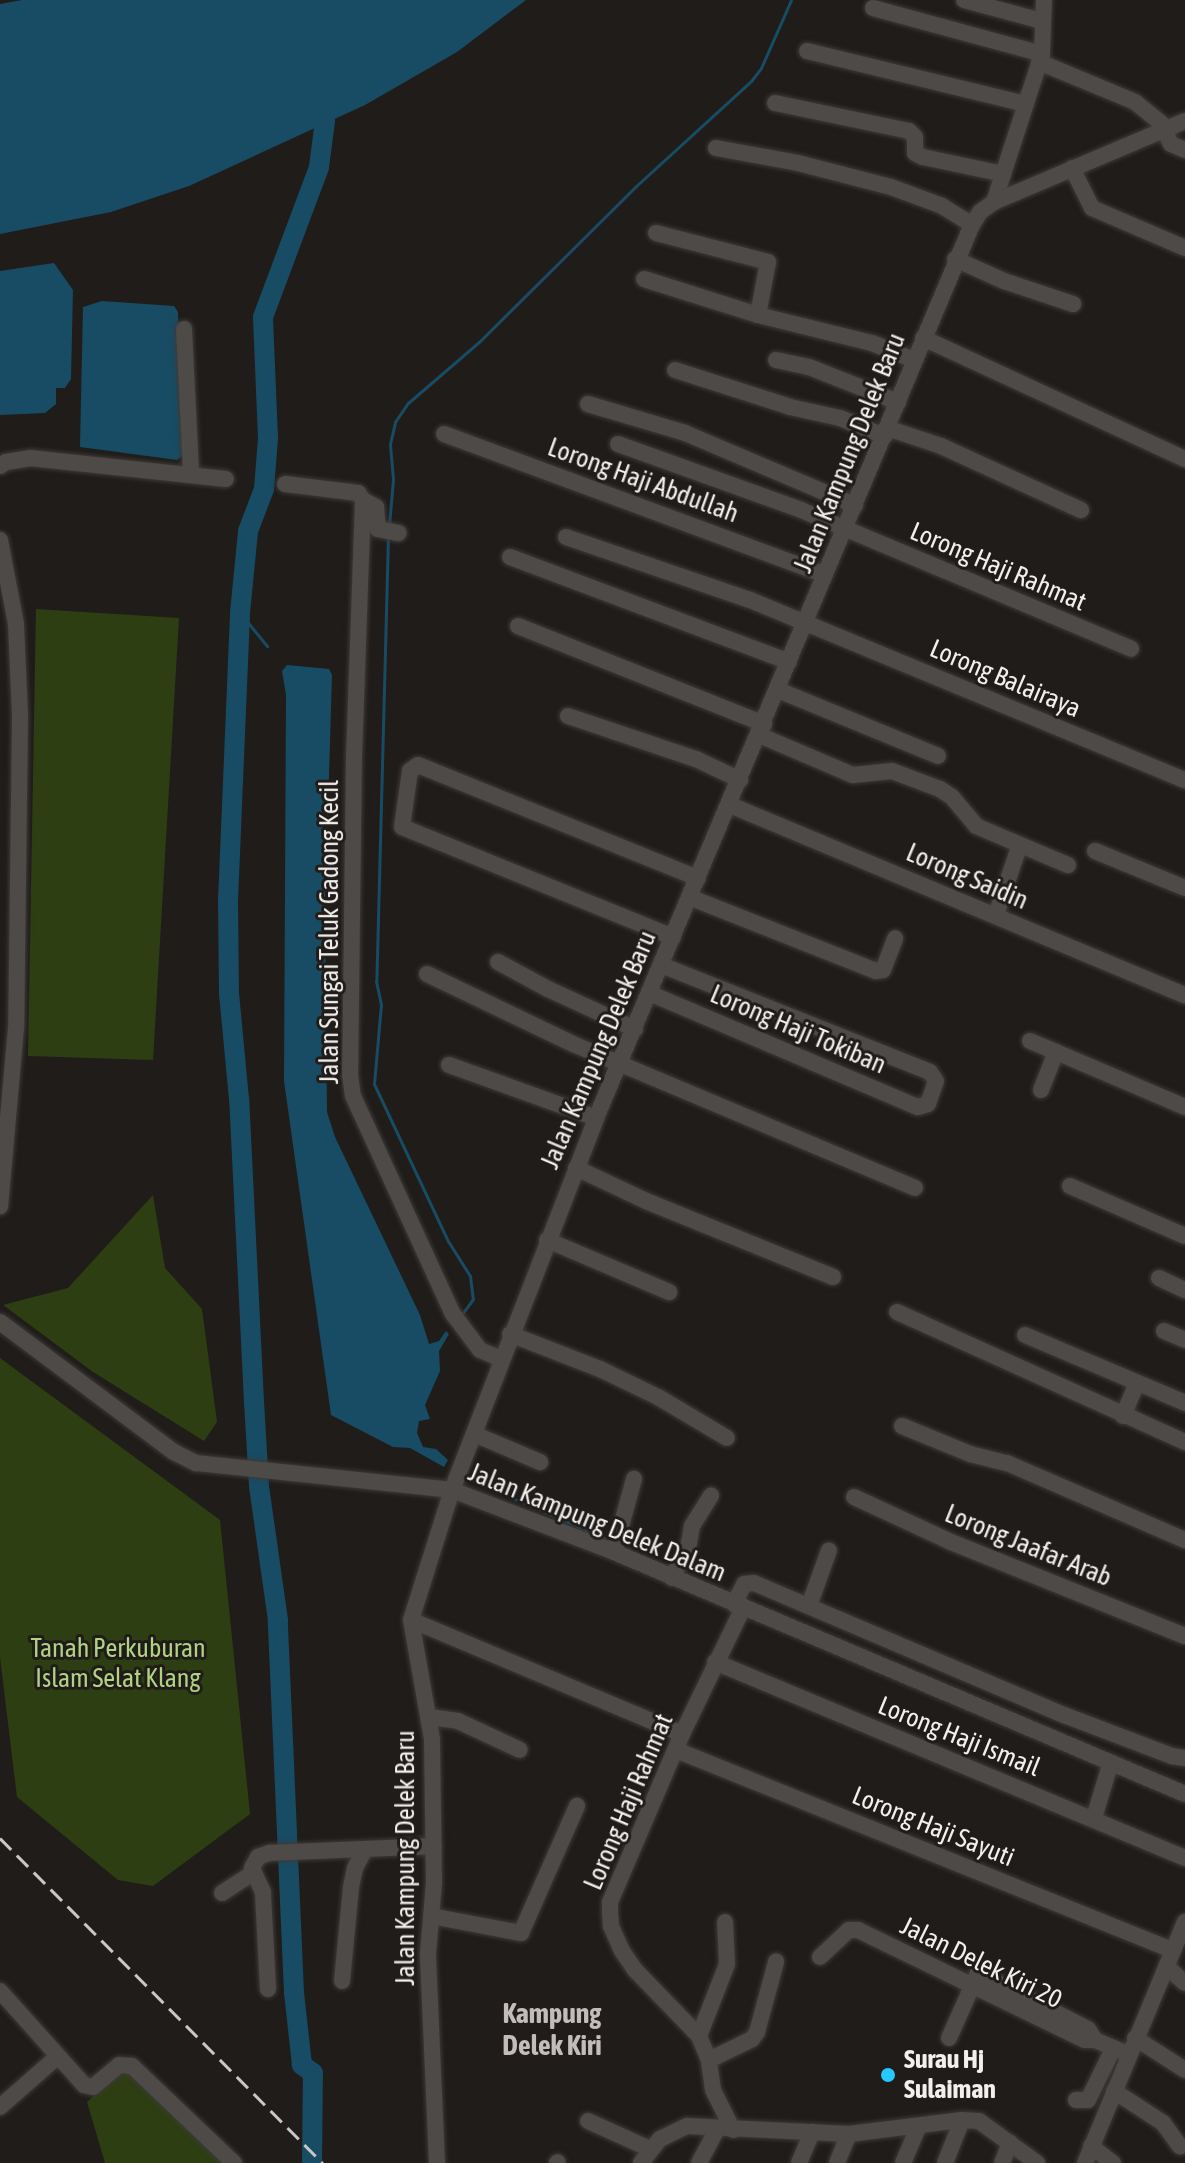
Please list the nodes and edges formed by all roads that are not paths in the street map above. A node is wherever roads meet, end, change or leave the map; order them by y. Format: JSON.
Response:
{"nodes":[{"id":1,"x":964,"y":0,"type":"edge"},
{"id":2,"x":1044,"y":0,"type":"edge"},
{"id":3,"x":873,"y":8,"type":"dead end"},
{"id":4,"x":1042,"y":21,"type":"junction"},
{"id":5,"x":807,"y":51,"type":"dead end"},
{"id":6,"x":1040,"y":58,"type":"junction"},
{"id":7,"x":775,"y":103,"type":"dead end"},
{"id":8,"x":1026,"y":104,"type":"junction"},
{"id":9,"x":1185,"y":121,"type":"edge"},
{"id":10,"x":1164,"y":130,"type":"junction"},
{"id":11,"x":716,"y":148,"type":"dead end"},
{"id":12,"x":1185,"y":150,"type":"edge"},
{"id":13,"x":1072,"y":168,"type":"junction"},
{"id":14,"x":1003,"y":174,"type":"junction"},
{"id":15,"x":994,"y":202,"type":"junction"},
{"id":16,"x":972,"y":225,"type":"junction"},
{"id":17,"x":656,"y":233,"type":"dead end"},
{"id":18,"x":1185,"y":248,"type":"edge"},
{"id":19,"x":955,"y":259,"type":"junction"},
{"id":20,"x":644,"y":279,"type":"dead end"},
{"id":21,"x":1073,"y":304,"type":"dead end"},
{"id":22,"x":758,"y":315,"type":"junction"},
{"id":23,"x":184,"y":329,"type":"dead end"},
{"id":24,"x":923,"y":338,"type":"junction"},
{"id":25,"x":776,"y":360,"type":"dead end"},
{"id":26,"x":914,"y":360,"type":"junction"},
{"id":27,"x":675,"y":370,"type":"dead end"},
{"id":28,"x":898,"y":402,"type":"junction"},
{"id":29,"x":588,"y":404,"type":"dead end"},
{"id":30,"x":886,"y":432,"type":"junction"},
{"id":31,"x":444,"y":434,"type":"dead end"},
{"id":32,"x":618,"y":444,"type":"dead end"},
{"id":33,"x":1185,"y":459,"type":"edge"},
{"id":34,"x":0,"y":466,"type":"edge"},
{"id":35,"x":191,"y":473,"type":"junction"},
{"id":36,"x":226,"y":479,"type":"dead end"},
{"id":37,"x":285,"y":484,"type":"dead end"},
{"id":38,"x":364,"y":504,"type":"junction"},
{"id":39,"x":855,"y":505,"type":"junction"},
{"id":40,"x":1081,"y":510,"type":"dead end"},
{"id":41,"x":845,"y":529,"type":"junction"},
{"id":42,"x":392,"y":532,"type":"dead end"},
{"id":43,"x":566,"y":537,"type":"dead end"},
{"id":44,"x":0,"y":540,"type":"edge"},
{"id":45,"x":510,"y":557,"type":"dead end"},
{"id":46,"x":3,"y":572,"type":"edge"},
{"id":47,"x":825,"y":575,"type":"junction"},
{"id":48,"x":806,"y":623,"type":"junction"},
{"id":49,"x":518,"y":626,"type":"dead end"},
{"id":50,"x":1131,"y":649,"type":"dead end"},
{"id":51,"x":789,"y":662,"type":"junction"},
{"id":52,"x":778,"y":690,"type":"junction"},
{"id":53,"x":568,"y":716,"type":"dead end"},
{"id":54,"x":761,"y":730,"type":"junction"},
{"id":55,"x":938,"y":756,"type":"dead end"},
{"id":56,"x":740,"y":780,"type":"junction"},
{"id":57,"x":1185,"y":780,"type":"edge"},
{"id":58,"x":730,"y":805,"type":"junction"},
{"id":59,"x":1019,"y":847,"type":"junction"},
{"id":60,"x":1095,"y":851,"type":"dead end"},
{"id":61,"x":1068,"y":865,"type":"dead end"},
{"id":62,"x":698,"y":878,"type":"junction"},
{"id":63,"x":1185,"y":888,"type":"edge"},
{"id":64,"x":689,"y":897,"type":"junction"},
{"id":65,"x":996,"y":915,"type":"junction"},
{"id":66,"x":673,"y":937,"type":"junction"},
{"id":67,"x":895,"y":938,"type":"dead end"},
{"id":68,"x":498,"y":962,"type":"dead end"},
{"id":69,"x":661,"y":965,"type":"junction"},
{"id":70,"x":427,"y":974,"type":"dead end"},
{"id":71,"x":8,"y":981,"type":"edge"},
{"id":72,"x":649,"y":993,"type":"junction"},
{"id":73,"x":1185,"y":995,"type":"edge"},
{"id":74,"x":635,"y":1029,"type":"junction"},
{"id":75,"x":1030,"y":1041,"type":"dead end"},
{"id":76,"x":1056,"y":1052,"type":"junction"},
{"id":77,"x":621,"y":1063,"type":"junction"},
{"id":78,"x":449,"y":1065,"type":"dead end"},
{"id":79,"x":1041,"y":1090,"type":"dead end"},
{"id":80,"x":1185,"y":1107,"type":"edge"},
{"id":81,"x":596,"y":1118,"type":"junction"},
{"id":82,"x":576,"y":1168,"type":"junction"},
{"id":83,"x":1070,"y":1186,"type":"dead end"},
{"id":84,"x":915,"y":1188,"type":"dead end"},
{"id":85,"x":0,"y":1206,"type":"edge"},
{"id":86,"x":1185,"y":1236,"type":"edge"},
{"id":87,"x":547,"y":1240,"type":"junction"},
{"id":88,"x":833,"y":1277,"type":"dead end"},
{"id":89,"x":1159,"y":1278,"type":"dead end"},
{"id":90,"x":1185,"y":1290,"type":"edge"},
{"id":91,"x":669,"y":1292,"type":"dead end"},
{"id":92,"x":897,"y":1312,"type":"dead end"},
{"id":93,"x":0,"y":1322,"type":"edge"},
{"id":94,"x":1164,"y":1331,"type":"dead end"},
{"id":95,"x":510,"y":1334,"type":"junction"},
{"id":96,"x":1025,"y":1335,"type":"dead end"},
{"id":97,"x":1185,"y":1340,"type":"edge"},
{"id":98,"x":501,"y":1359,"type":"junction"},
{"id":99,"x":1137,"y":1383,"type":"junction"},
{"id":100,"x":1185,"y":1403,"type":"edge"},
{"id":101,"x":1123,"y":1416,"type":"junction"},
{"id":102,"x":902,"y":1426,"type":"dead end"},
{"id":103,"x":474,"y":1434,"type":"junction"},
{"id":104,"x":727,"y":1438,"type":"dead end"},
{"id":105,"x":1185,"y":1442,"type":"edge"},
{"id":106,"x":540,"y":1462,"type":"dead end"},
{"id":107,"x":634,"y":1479,"type":"dead end"},
{"id":108,"x":452,"y":1490,"type":"junction"},
{"id":109,"x":711,"y":1495,"type":"dead end"},
{"id":110,"x":854,"y":1497,"type":"dead end"},
{"id":111,"x":1185,"y":1540,"type":"edge"},
{"id":112,"x":618,"y":1541,"type":"junction"},
{"id":113,"x":829,"y":1550,"type":"dead end"},
{"id":114,"x":672,"y":1578,"type":"junction"},
{"id":115,"x":738,"y":1601,"type":"junction"},
{"id":116,"x":809,"y":1606,"type":"junction"},
{"id":117,"x":411,"y":1620,"type":"junction"},
{"id":118,"x":1185,"y":1636,"type":"edge"},
{"id":119,"x":715,"y":1662,"type":"junction"},
{"id":120,"x":430,"y":1717,"type":"junction"},
{"id":121,"x":679,"y":1742,"type":"junction"},
{"id":122,"x":520,"y":1750,"type":"dead end"},
{"id":123,"x":1185,"y":1758,"type":"edge"},
{"id":124,"x":1110,"y":1765,"type":"junction"},
{"id":125,"x":1185,"y":1794,"type":"edge"},
{"id":126,"x":577,"y":1806,"type":"dead end"},
{"id":127,"x":1094,"y":1818,"type":"junction"},
{"id":128,"x":434,"y":1846,"type":"junction"},
{"id":129,"x":364,"y":1851,"type":"junction"},
{"id":130,"x":1185,"y":1858,"type":"edge"},
{"id":131,"x":253,"y":1873,"type":"junction"},
{"id":132,"x":222,"y":1893,"type":"dead end"},
{"id":133,"x":431,"y":1916,"type":"junction"},
{"id":134,"x":725,"y":1922,"type":"dead end"},
{"id":135,"x":1185,"y":1922,"type":"edge"},
{"id":136,"x":820,"y":1957,"type":"dead end"},
{"id":137,"x":1169,"y":1958,"type":"junction"},
{"id":138,"x":776,"y":1962,"type":"dead end"},
{"id":139,"x":976,"y":1979,"type":"junction"},
{"id":140,"x":342,"y":1981,"type":"dead end"},
{"id":141,"x":1185,"y":1983,"type":"edge"},
{"id":142,"x":268,"y":1989,"type":"dead end"},
{"id":143,"x":0,"y":1991,"type":"edge"},
{"id":144,"x":699,"y":2036,"type":"junction"},
{"id":145,"x":949,"y":2038,"type":"dead end"},
{"id":146,"x":1125,"y":2047,"type":"junction"},
{"id":147,"x":58,"y":2056,"type":"junction"},
{"id":148,"x":709,"y":2060,"type":"junction"},
{"id":149,"x":1185,"y":2070,"type":"edge"},
{"id":150,"x":1114,"y":2091,"type":"junction"},
{"id":151,"x":1076,"y":2100,"type":"dead end"},
{"id":152,"x":0,"y":2107,"type":"edge"},
{"id":153,"x":962,"y":2120,"type":"junction"},
{"id":154,"x":588,"y":2121,"type":"dead end"},
{"id":155,"x":918,"y":2128,"type":"junction"},
{"id":156,"x":725,"y":2130,"type":"junction"},
{"id":157,"x":812,"y":2132,"type":"junction"},
{"id":158,"x":849,"y":2134,"type":"junction"},
{"id":159,"x":1010,"y":2143,"type":"junction"},
{"id":160,"x":1091,"y":2146,"type":"junction"},
{"id":161,"x":1180,"y":2146,"type":"dead end"},
{"id":162,"x":645,"y":2156,"type":"edge"},
{"id":163,"x":234,"y":2163,"type":"edge"},
{"id":164,"x":437,"y":2163,"type":"edge"},
{"id":165,"x":699,"y":2163,"type":"edge"},
{"id":166,"x":799,"y":2163,"type":"edge"},
{"id":167,"x":837,"y":2163,"type":"edge"},
{"id":168,"x":903,"y":2163,"type":"edge"},
{"id":169,"x":945,"y":2163,"type":"edge"},
{"id":170,"x":1002,"y":2163,"type":"edge"},
{"id":171,"x":1037,"y":2163,"type":"edge"},
{"id":172,"x":1085,"y":2163,"type":"edge"},
{"id":173,"x":1113,"y":2163,"type":"edge"}],
"edges":[{"from":1,"to":4,"type":"street"},
{"from":2,"to":4,"type":"street"},
{"from":3,"to":6,"type":"street"},
{"from":4,"to":6,"type":"street"},
{"from":5,"to":8,"type":"street"},
{"from":6,"to":8,"type":"street"},
{"from":6,"to":10,"type":"street"},
{"from":7,"to":14,"type":"street"},
{"from":8,"to":14,"type":"street"},
{"from":9,"to":10,"type":"street","name":"Jalan Kampung Delek Baru"},
{"from":10,"to":12,"type":"street"},
{"from":10,"to":13,"type":"street","name":"Jalan Kampung Delek Baru"},
{"from":11,"to":16,"type":"street"},
{"from":13,"to":15,"type":"street","name":"Jalan Kampung Delek Baru"},
{"from":13,"to":18,"type":"street"},
{"from":14,"to":15,"type":"street"},
{"from":15,"to":16,"type":"street","name":"Jalan Kampung Delek Baru"},
{"from":16,"to":19,"type":"street","name":"Jalan Kampung Delek Baru"},
{"from":17,"to":22,"type":"street"},
{"from":19,"to":21,"type":"street"},
{"from":19,"to":24,"type":"street","name":"Jalan Kampung Delek Baru"},
{"from":20,"to":22,"type":"street"},
{"from":22,"to":26,"type":"street"},
{"from":23,"to":35,"type":"street"},
{"from":24,"to":26,"type":"street","name":"Jalan Kampung Delek Baru"},
{"from":24,"to":33,"type":"street"},
{"from":25,"to":28,"type":"street"},
{"from":26,"to":28,"type":"street","name":"Jalan Kampung Delek Baru"},
{"from":27,"to":30,"type":"street"},
{"from":28,"to":30,"type":"street","name":"Jalan Kampung Delek Baru"},
{"from":29,"to":39,"type":"street"},
{"from":30,"to":39,"type":"street","name":"Jalan Kampung Delek Baru"},
{"from":30,"to":40,"type":"street"},
{"from":31,"to":47,"type":"street","name":"Lorong Haji Abdullah"},
{"from":32,"to":41,"type":"street","name":"Lorong Haji Rahmat"},
{"from":34,"to":35,"type":"street"},
{"from":35,"to":36,"type":"street"},
{"from":37,"to":38,"type":"street"},
{"from":38,"to":42,"type":"street"},
{"from":38,"to":98,"type":"street","name":"Jalan Sungai Teluk Gadong Kecil"},
{"from":39,"to":41,"type":"street","name":"Jalan Kampung Delek Baru"},
{"from":41,"to":47,"type":"street","name":"Jalan Kampung Delek Baru"},
{"from":41,"to":50,"type":"street","name":"Lorong Haji Rahmat"},
{"from":43,"to":48,"type":"street","name":"Lorong Balairaya"},
{"from":44,"to":46,"type":"street"},
{"from":45,"to":51,"type":"street"},
{"from":46,"to":71,"type":"street"},
{"from":47,"to":48,"type":"street","name":"Jalan Kampung Delek Baru"},
{"from":48,"to":51,"type":"street","name":"Jalan Kampung Delek Baru"},
{"from":48,"to":57,"type":"street","name":"Lorong Balairaya"},
{"from":49,"to":54,"type":"street"},
{"from":51,"to":52,"type":"street","name":"Jalan Kampung Delek Baru"},
{"from":52,"to":54,"type":"street","name":"Jalan Kampung Delek Baru"},
{"from":52,"to":55,"type":"street"},
{"from":53,"to":56,"type":"street"},
{"from":54,"to":56,"type":"street","name":"Jalan Kampung Delek Baru"},
{"from":54,"to":59,"type":"street"},
{"from":56,"to":58,"type":"street","name":"Jalan Kampung Delek Baru"},
{"from":58,"to":62,"type":"street","name":"Jalan Kampung Delek Baru"},
{"from":58,"to":65,"type":"street","name":"Lorong Saidin"},
{"from":59,"to":61,"type":"street"},
{"from":59,"to":65,"type":"street"},
{"from":60,"to":63,"type":"street"},
{"from":62,"to":64,"type":"street","name":"Jalan Kampung Delek Baru"},
{"from":62,"to":66,"type":"street"},
{"from":64,"to":66,"type":"street","name":"Jalan Kampung Delek Baru"},
{"from":64,"to":67,"type":"street"},
{"from":65,"to":73,"type":"street","name":"Lorong Saidin"},
{"from":66,"to":69,"type":"street","name":"Jalan Kampung Delek Baru"},
{"from":68,"to":74,"type":"street"},
{"from":69,"to":72,"type":"street","name":"Jalan Kampung Delek Baru"},
{"from":69,"to":72,"type":"street","name":"Lorong Haji Tokiban"},
{"from":70,"to":77,"type":"street"},
{"from":71,"to":85,"type":"street"},
{"from":72,"to":74,"type":"street","name":"Jalan Kampung Delek Baru"},
{"from":74,"to":77,"type":"street","name":"Jalan Kampung Delek Baru"},
{"from":75,"to":76,"type":"street"},
{"from":76,"to":79,"type":"street"},
{"from":76,"to":80,"type":"street"},
{"from":77,"to":81,"type":"street","name":"Jalan Kampung Delek Baru"},
{"from":77,"to":84,"type":"street"},
{"from":78,"to":81,"type":"street"},
{"from":81,"to":82,"type":"street","name":"Jalan Kampung Delek Baru"},
{"from":82,"to":87,"type":"street","name":"Jalan Kampung Delek Baru"},
{"from":82,"to":88,"type":"street"},
{"from":83,"to":86,"type":"street"},
{"from":87,"to":91,"type":"street"},
{"from":87,"to":95,"type":"street","name":"Jalan Kampung Delek Baru"},
{"from":89,"to":90,"type":"street"},
{"from":92,"to":101,"type":"street"},
{"from":93,"to":108,"type":"street","name":"Jalan Kampung Delek Dalam"},
{"from":94,"to":97,"type":"street"},
{"from":95,"to":98,"type":"street","name":"Jalan Kampung Delek Baru"},
{"from":95,"to":104,"type":"street"},
{"from":96,"to":99,"type":"street"},
{"from":98,"to":103,"type":"street","name":"Jalan Kampung Delek Baru"},
{"from":99,"to":100,"type":"street"},
{"from":99,"to":101,"type":"street"},
{"from":101,"to":105,"type":"street"},
{"from":102,"to":111,"type":"street"},
{"from":103,"to":106,"type":"street"},
{"from":103,"to":108,"type":"street","name":"Jalan Kampung Delek Baru"},
{"from":107,"to":112,"type":"street"},
{"from":108,"to":112,"type":"street","name":"Jalan Kampung Delek Dalam"},
{"from":108,"to":117,"type":"street","name":"Jalan Kampung Delek Baru"},
{"from":109,"to":114,"type":"street"},
{"from":110,"to":118,"type":"street","name":"Lorong Jaafar Arab"},
{"from":112,"to":114,"type":"street","name":"Jalan Kampung Delek Dalam"},
{"from":113,"to":116,"type":"street"},
{"from":114,"to":115,"type":"street","name":"Jalan Kampung Delek Dalam"},
{"from":115,"to":116,"type":"street"},
{"from":115,"to":119,"type":"street","name":"Lorong Haji Rahmat"},
{"from":115,"to":124,"type":"street","name":"Jalan Kampung Delek Dalam"},
{"from":116,"to":123,"type":"street"},
{"from":117,"to":120,"type":"street","name":"Jalan Kampung Delek Baru"},
{"from":117,"to":121,"type":"street","name":"Lorong Haji Sayuti"},
{"from":119,"to":121,"type":"street","name":"Lorong Haji Rahmat"},
{"from":119,"to":127,"type":"street","name":"Lorong Haji Ismail"},
{"from":120,"to":122,"type":"street"},
{"from":120,"to":128,"type":"street","name":"Jalan Kampung Delek Baru"},
{"from":121,"to":137,"type":"street","name":"Lorong Haji Sayuti"},
{"from":121,"to":144,"type":"street","name":"Lorong Haji Rahmat"},
{"from":124,"to":125,"type":"street","name":"Jalan Kampung Delek Dalam"},
{"from":124,"to":127,"type":"street"},
{"from":126,"to":133,"type":"street"},
{"from":127,"to":130,"type":"street","name":"Lorong Haji Ismail"},
{"from":128,"to":129,"type":"street"},
{"from":128,"to":133,"type":"street","name":"Jalan Kampung Delek Baru"},
{"from":129,"to":131,"type":"street"},
{"from":129,"to":140,"type":"street"},
{"from":131,"to":132,"type":"street"},
{"from":131,"to":142,"type":"street"},
{"from":133,"to":164,"type":"street","name":"Jalan Kampung Delek Baru"},
{"from":134,"to":144,"type":"street"},
{"from":135,"to":137,"type":"street"},
{"from":136,"to":139,"type":"street","name":"Jalan Delek Kiri 20"},
{"from":137,"to":141,"type":"street","name":"Lorong Haji Sayuti"},
{"from":137,"to":146,"type":"street"},
{"from":138,"to":148,"type":"street"},
{"from":139,"to":145,"type":"street"},
{"from":139,"to":146,"type":"street","name":"Jalan Delek Kiri 20"},
{"from":143,"to":147,"type":"street"},
{"from":144,"to":148,"type":"street","name":"Lorong Haji Rahmat"},
{"from":146,"to":149,"type":"street","name":"Jalan Delek Kiri 20"},
{"from":146,"to":150,"type":"street"},
{"from":146,"to":151,"type":"street"},
{"from":147,"to":152,"type":"street"},
{"from":147,"to":163,"type":"street"},
{"from":148,"to":156,"type":"street","name":"Lorong Haji Rahmat"},
{"from":150,"to":160,"type":"street"},
{"from":150,"to":161,"type":"street"},
{"from":153,"to":155,"type":"street"},
{"from":153,"to":159,"type":"street"},
{"from":153,"to":169,"type":"street"},
{"from":154,"to":162,"type":"street"},
{"from":155,"to":158,"type":"street"},
{"from":155,"to":168,"type":"street"},
{"from":156,"to":157,"type":"street"},
{"from":156,"to":162,"type":"street"},
{"from":156,"to":165,"type":"street"},
{"from":157,"to":158,"type":"street"},
{"from":157,"to":166,"type":"street"},
{"from":158,"to":167,"type":"street"},
{"from":159,"to":170,"type":"street"},
{"from":159,"to":171,"type":"street"},
{"from":160,"to":172,"type":"street"},
{"from":160,"to":173,"type":"street"}]}
